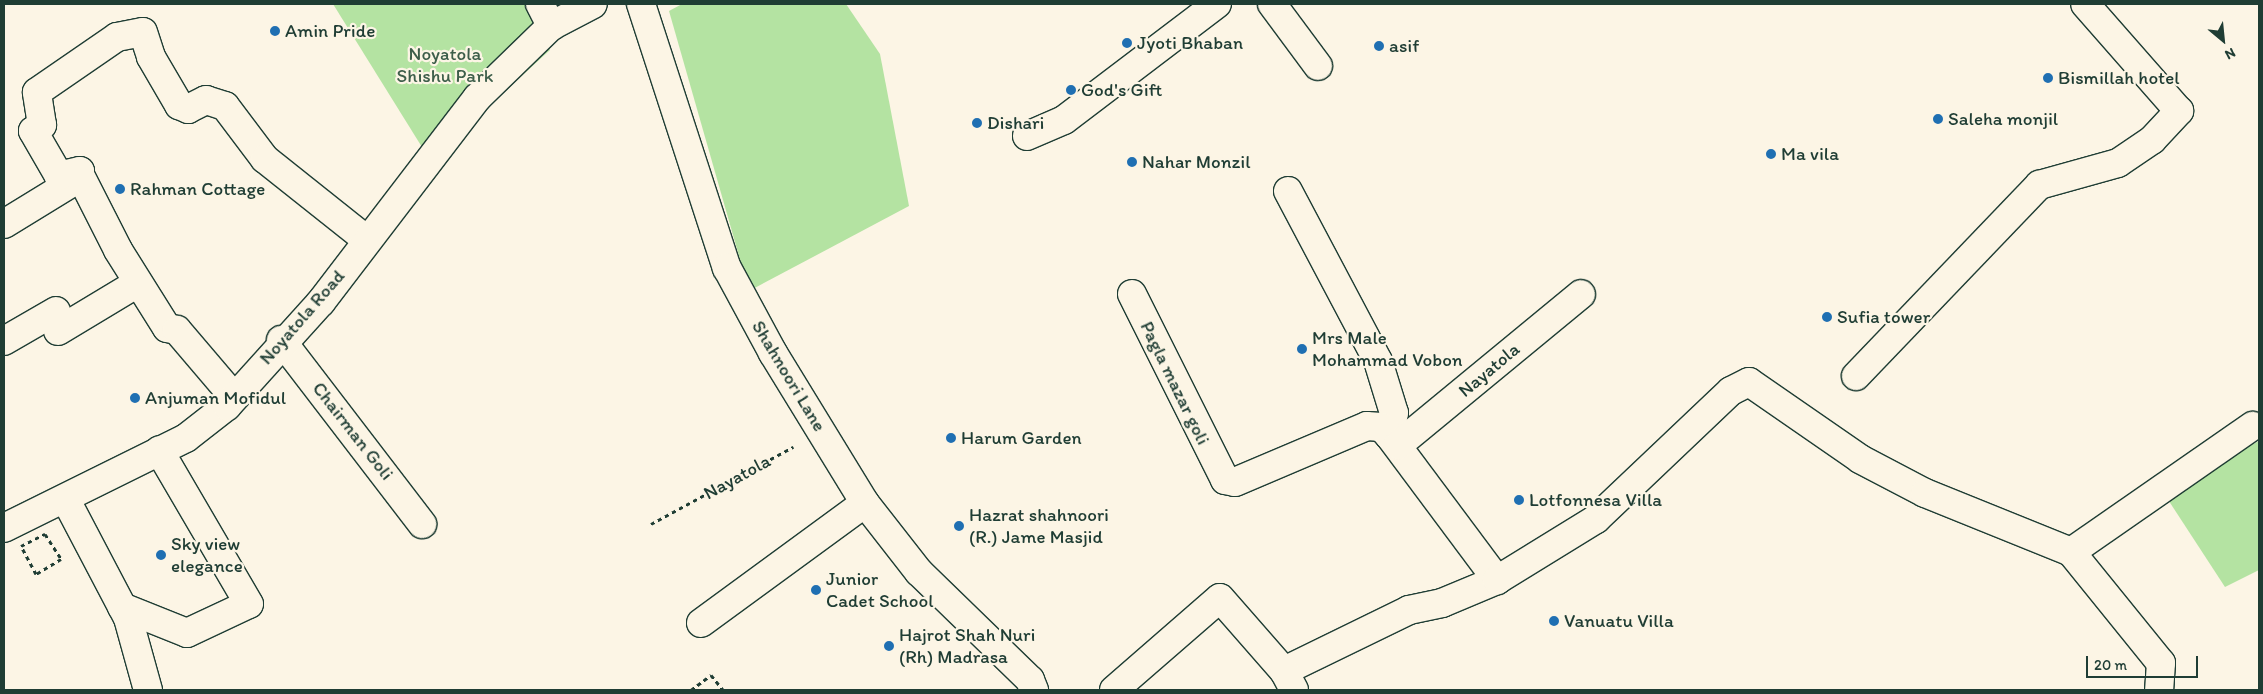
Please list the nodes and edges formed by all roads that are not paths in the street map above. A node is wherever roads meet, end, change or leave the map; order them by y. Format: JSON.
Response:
{"nodes":[{"id":1,"x":593,"y":4,"type":"edge"},
{"id":2,"x":641,"y":4,"type":"edge"},
{"id":3,"x":1217,"y":4,"type":"edge"},
{"id":4,"x":1272,"y":4,"type":"edge"},
{"id":5,"x":2085,"y":4,"type":"edge"},
{"id":6,"x":545,"y":15,"type":"edge"},
{"id":7,"x":1318,"y":66,"type":"dead end"},
{"id":8,"x":1027,"y":136,"type":"dead end"},
{"id":9,"x":80,"y":173,"type":"junction"},
{"id":10,"x":1288,"y":191,"type":"dead end"},
{"id":11,"x":4,"y":224,"type":"edge"},
{"id":12,"x":366,"y":240,"type":"junction"},
{"id":13,"x":138,"y":283,"type":"junction"},
{"id":14,"x":1132,"y":294,"type":"dead end"},
{"id":15,"x":1581,"y":294,"type":"dead end"},
{"id":16,"x":281,"y":340,"type":"junction"},
{"id":17,"x":4,"y":341,"type":"edge"},
{"id":18,"x":1856,"y":376,"type":"dead end"},
{"id":19,"x":234,"y":397,"type":"junction"},
{"id":20,"x":2252,"y":426,"type":"dead end"},
{"id":21,"x":1394,"y":440,"type":"junction"},
{"id":22,"x":159,"y":450,"type":"junction"},
{"id":23,"x":66,"y":500,"type":"junction"},
{"id":24,"x":865,"y":503,"type":"junction"},
{"id":25,"x":422,"y":524,"type":"dead end"},
{"id":26,"x":12,"y":537,"type":"edge"},
{"id":27,"x":2071,"y":552,"type":"junction"},
{"id":28,"x":1498,"y":580,"type":"junction"},
{"id":29,"x":122,"y":608,"type":"junction"},
{"id":30,"x":701,"y":623,"type":"dead end"},
{"id":31,"x":1289,"y":681,"type":"edge"},
{"id":32,"x":148,"y":690,"type":"edge"},
{"id":33,"x":1034,"y":690,"type":"edge"},
{"id":34,"x":1114,"y":690,"type":"edge"},
{"id":35,"x":2158,"y":690,"type":"edge"}],
"edges":[{"from":1,"to":6,"type":"street","name":"Noyatola Road"},
{"from":2,"to":24,"type":"street","name":"Shahnoori Lane"},
{"from":3,"to":8,"type":"street"},
{"from":4,"to":7,"type":"street"},
{"from":5,"to":18,"type":"street"},
{"from":6,"to":12,"type":"street","name":"Noyatola Road"},
{"from":9,"to":11,"type":"street"},
{"from":9,"to":12,"type":"street"},
{"from":9,"to":13,"type":"street"},
{"from":10,"to":21,"type":"street"},
{"from":12,"to":16,"type":"street","name":"Noyatola Road"},
{"from":13,"to":17,"type":"street"},
{"from":13,"to":19,"type":"street"},
{"from":14,"to":21,"type":"street","name":"Pagla mazar goli"},
{"from":15,"to":21,"type":"street","name":"Nayatola"},
{"from":16,"to":19,"type":"street","name":"Noyatola Road"},
{"from":16,"to":25,"type":"street","name":"Chairman Goli"},
{"from":19,"to":22,"type":"street","name":"Noyatola Road"},
{"from":20,"to":27,"type":"street"},
{"from":21,"to":28,"type":"street"},
{"from":22,"to":23,"type":"street","name":"Noyatola Road"},
{"from":22,"to":29,"type":"street"},
{"from":23,"to":26,"type":"street","name":"Noyatola Road"},
{"from":23,"to":29,"type":"street"},
{"from":24,"to":30,"type":"street"},
{"from":24,"to":33,"type":"street","name":"Shahnoori Lane"},
{"from":27,"to":28,"type":"street"},
{"from":27,"to":35,"type":"street"},
{"from":28,"to":31,"type":"street"},
{"from":29,"to":32,"type":"street"},
{"from":31,"to":34,"type":"street"}]}
